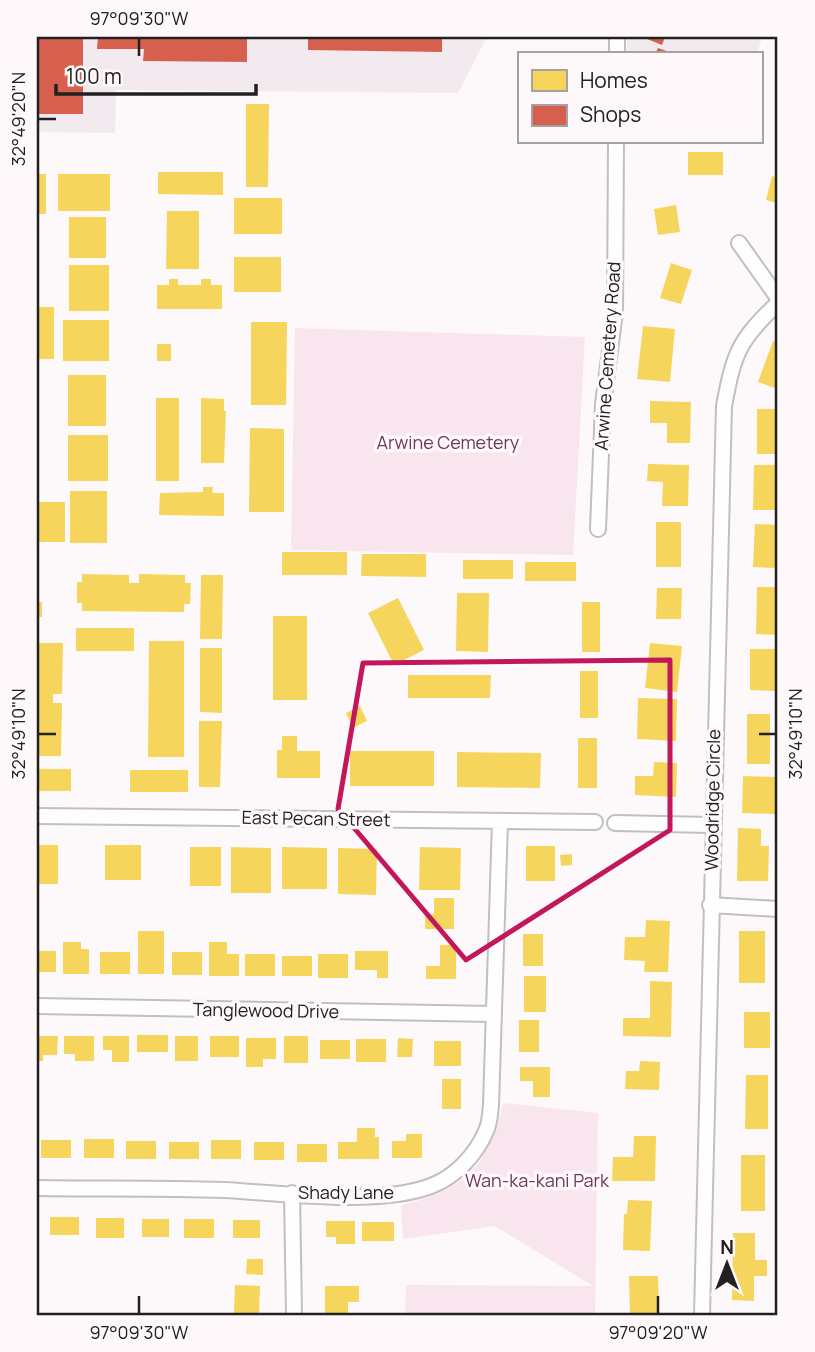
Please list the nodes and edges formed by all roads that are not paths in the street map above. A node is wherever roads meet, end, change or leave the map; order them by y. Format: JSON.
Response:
{"nodes":[{"id":1,"x":616,"y":144,"type":"edge"},
{"id":2,"x":739,"y":243,"type":"dead end"},
{"id":3,"x":778,"y":301,"type":"edge"},
{"id":4,"x":598,"y":529,"type":"dead end"},
{"id":5,"x":37,"y":816,"type":"edge"},
{"id":6,"x":500,"y":821,"type":"junction"},
{"id":7,"x":595,"y":822,"type":"dead end"},
{"id":8,"x":615,"y":822,"type":"dead end"},
{"id":9,"x":712,"y":825,"type":"junction"},
{"id":10,"x":710,"y":905,"type":"junction"},
{"id":11,"x":778,"y":909,"type":"edge"},
{"id":12,"x":37,"y":1006,"type":"edge"},
{"id":13,"x":494,"y":1014,"type":"junction"},
{"id":14,"x":37,"y":1188,"type":"edge"},
{"id":15,"x":292,"y":1194,"type":"junction"},
{"id":16,"x":294,"y":1315,"type":"edge"},
{"id":17,"x":702,"y":1315,"type":"edge"}],
"edges":[{"from":1,"to":4,"type":"street","name":"Arwine Cemetery Road"},
{"from":2,"to":3,"type":"street"},
{"from":3,"to":9,"type":"street","name":"Woodridge Circle"},
{"from":5,"to":6,"type":"street","name":"East Pecan Street"},
{"from":6,"to":7,"type":"street","name":"East Pecan Street"},
{"from":6,"to":13,"type":"street","name":"Shady Lane"},
{"from":8,"to":9,"type":"street"},
{"from":9,"to":10,"type":"street","name":"Woodridge Circle"},
{"from":10,"to":11,"type":"street"},
{"from":10,"to":17,"type":"street","name":"Woodridge Circle"},
{"from":12,"to":13,"type":"street","name":"Tanglewood Drive"},
{"from":13,"to":15,"type":"street","name":"Shady Lane"},
{"from":14,"to":15,"type":"street","name":"Shady Lane"},
{"from":15,"to":16,"type":"street"}]}
